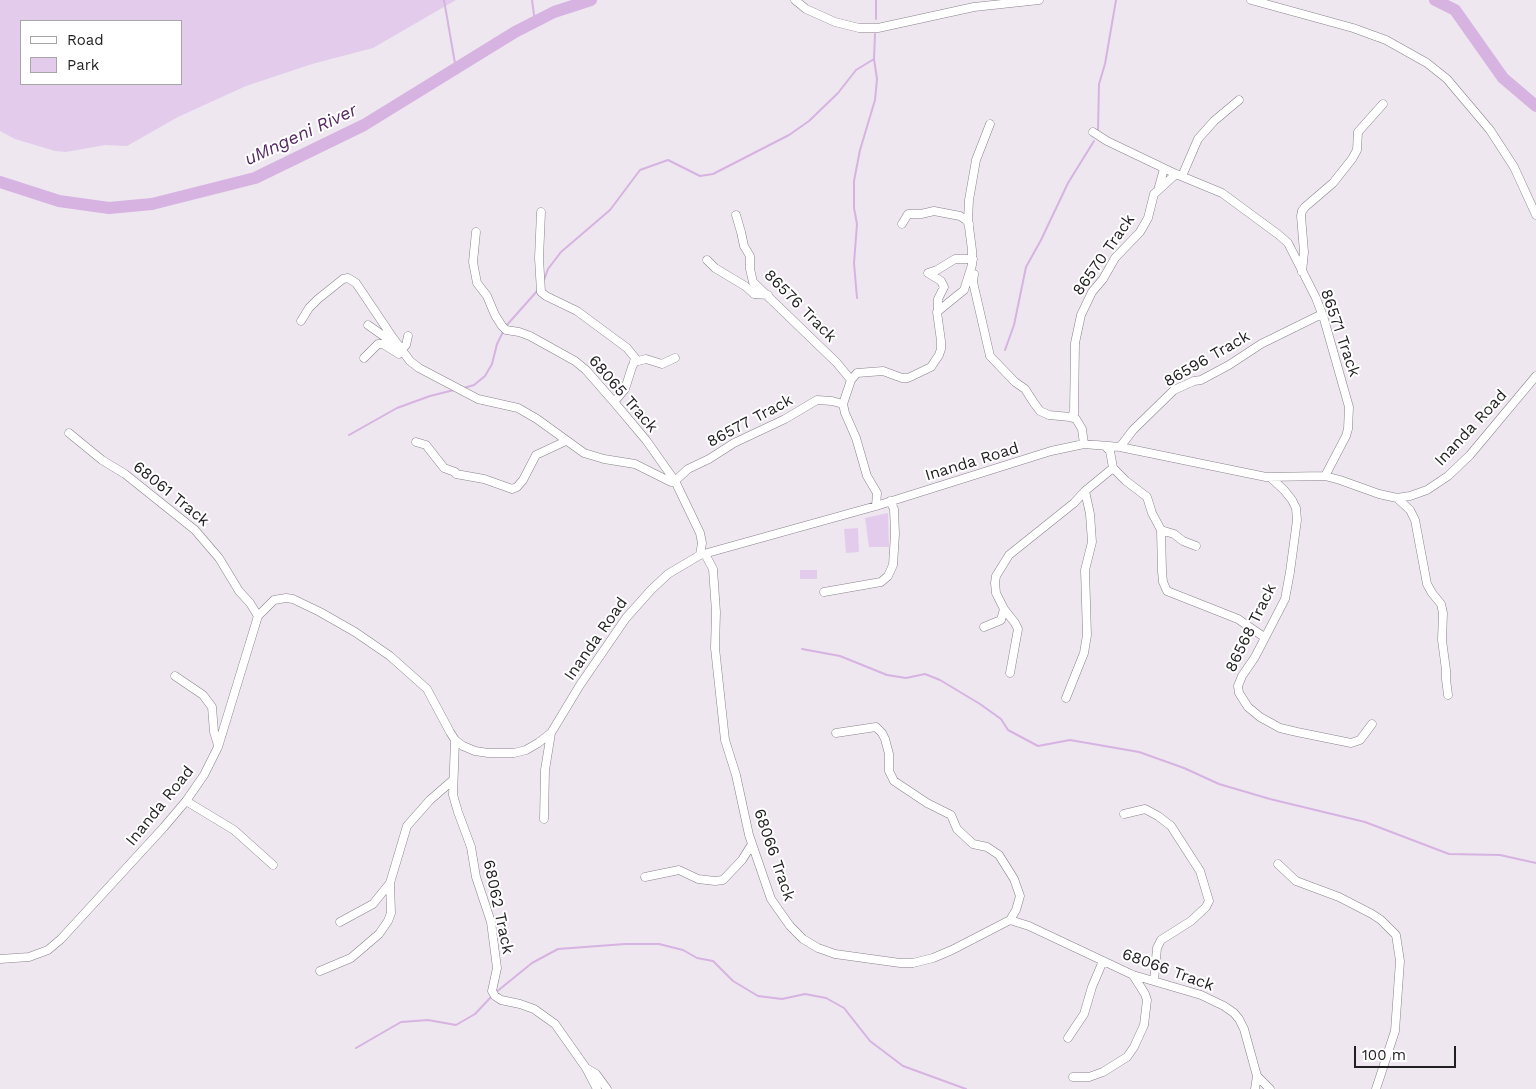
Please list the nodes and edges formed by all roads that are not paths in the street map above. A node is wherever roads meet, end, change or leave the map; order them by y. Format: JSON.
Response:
{"nodes":[{"id":1,"x":795,"y":0,"type":"edge"},
{"id":2,"x":1039,"y":0,"type":"edge"},
{"id":3,"x":1251,"y":0,"type":"edge"},
{"id":4,"x":1239,"y":100,"type":"dead end"},
{"id":5,"x":1382,"y":104,"type":"dead end"},
{"id":6,"x":990,"y":124,"type":"dead end"},
{"id":7,"x":1093,"y":132,"type":"dead end"},
{"id":8,"x":1164,"y":169,"type":"junction"},
{"id":9,"x":1179,"y":175,"type":"junction"},
{"id":10,"x":1158,"y":190,"type":"junction"},
{"id":11,"x":541,"y":212,"type":"dead end"},
{"id":12,"x":736,"y":215,"type":"dead end"},
{"id":13,"x":1536,"y":215,"type":"edge"},
{"id":14,"x":902,"y":224,"type":"dead end"},
{"id":15,"x":969,"y":224,"type":"junction"},
{"id":16,"x":476,"y":232,"type":"dead end"},
{"id":17,"x":707,"y":260,"type":"dead end"},
{"id":18,"x":973,"y":262,"type":"junction"},
{"id":19,"x":1302,"y":272,"type":"junction"},
{"id":20,"x":768,"y":295,"type":"junction"},
{"id":21,"x":938,"y":310,"type":"junction"},
{"id":22,"x":1322,"y":314,"type":"junction"},
{"id":23,"x":301,"y":321,"type":"dead end"},
{"id":24,"x":368,"y":325,"type":"dead end"},
{"id":25,"x":408,"y":336,"type":"dead end"},
{"id":26,"x":402,"y":349,"type":"junction"},
{"id":27,"x":364,"y":358,"type":"dead end"},
{"id":28,"x":675,"y":358,"type":"dead end"},
{"id":29,"x":410,"y":360,"type":"junction"},
{"id":30,"x":634,"y":362,"type":"junction"},
{"id":31,"x":1536,"y":376,"type":"edge"},
{"id":32,"x":851,"y":380,"type":"junction"},
{"id":33,"x":614,"y":402,"type":"junction"},
{"id":34,"x":843,"y":404,"type":"junction"},
{"id":35,"x":1070,"y":417,"type":"junction"},
{"id":36,"x":69,"y":433,"type":"dead end"},
{"id":37,"x":566,"y":441,"type":"junction"},
{"id":38,"x":416,"y":442,"type":"dead end"},
{"id":39,"x":1084,"y":444,"type":"junction"},
{"id":40,"x":1105,"y":446,"type":"junction"},
{"id":41,"x":1120,"y":447,"type":"junction"},
{"id":42,"x":1113,"y":468,"type":"junction"},
{"id":43,"x":1324,"y":476,"type":"junction"},
{"id":44,"x":1266,"y":477,"type":"junction"},
{"id":45,"x":675,"y":481,"type":"junction"},
{"id":46,"x":1085,"y":490,"type":"junction"},
{"id":47,"x":1397,"y":498,"type":"junction"},
{"id":48,"x":890,"y":501,"type":"junction"},
{"id":49,"x":876,"y":506,"type":"junction"},
{"id":50,"x":1161,"y":530,"type":"junction"},
{"id":51,"x":1196,"y":546,"type":"dead end"},
{"id":52,"x":703,"y":554,"type":"junction"},
{"id":53,"x":824,"y":592,"type":"dead end"},
{"id":54,"x":1004,"y":609,"type":"junction"},
{"id":55,"x":258,"y":616,"type":"junction"},
{"id":56,"x":984,"y":627,"type":"dead end"},
{"id":57,"x":1264,"y":637,"type":"junction"},
{"id":58,"x":1010,"y":673,"type":"dead end"},
{"id":59,"x":175,"y":676,"type":"dead end"},
{"id":60,"x":1448,"y":695,"type":"dead end"},
{"id":61,"x":1066,"y":698,"type":"dead end"},
{"id":62,"x":1372,"y":724,"type":"dead end"},
{"id":63,"x":551,"y":732,"type":"junction"},
{"id":64,"x":836,"y":733,"type":"dead end"},
{"id":65,"x":455,"y":740,"type":"junction"},
{"id":66,"x":218,"y":747,"type":"junction"},
{"id":67,"x":453,"y":780,"type":"junction"},
{"id":68,"x":186,"y":800,"type":"junction"},
{"id":69,"x":1124,"y":814,"type":"dead end"},
{"id":70,"x":544,"y":820,"type":"dead end"},
{"id":71,"x":752,"y":844,"type":"junction"},
{"id":72,"x":1278,"y":864,"type":"dead end"},
{"id":73,"x":273,"y":865,"type":"dead end"},
{"id":74,"x":645,"y":877,"type":"dead end"},
{"id":75,"x":390,"y":883,"type":"junction"},
{"id":76,"x":1010,"y":920,"type":"junction"},
{"id":77,"x":340,"y":922,"type":"dead end"},
{"id":78,"x":0,"y":959,"type":"edge"},
{"id":79,"x":1103,"y":961,"type":"junction"},
{"id":80,"x":320,"y":971,"type":"dead end"},
{"id":81,"x":1133,"y":975,"type":"junction"},
{"id":82,"x":1154,"y":981,"type":"junction"},
{"id":83,"x":1068,"y":1038,"type":"dead end"},
{"id":84,"x":586,"y":1068,"type":"junction"},
{"id":85,"x":1257,"y":1076,"type":"junction"},
{"id":86,"x":1074,"y":1077,"type":"dead end"},
{"id":87,"x":597,"y":1089,"type":"edge"},
{"id":88,"x":607,"y":1089,"type":"edge"},
{"id":89,"x":1255,"y":1089,"type":"edge"},
{"id":90,"x":1270,"y":1089,"type":"edge"},
{"id":91,"x":1376,"y":1089,"type":"edge"}],
"edges":[{"from":1,"to":2,"type":"street"},
{"from":3,"to":13,"type":"street"},
{"from":4,"to":9,"type":"street","name":"86570 Track"},
{"from":5,"to":19,"type":"street"},
{"from":6,"to":15,"type":"street"},
{"from":7,"to":8,"type":"street","name":"86571 Track"},
{"from":8,"to":9,"type":"street","name":"86571 Track"},
{"from":8,"to":10,"type":"street"},
{"from":9,"to":10,"type":"street","name":"86570 Track"},
{"from":9,"to":19,"type":"street","name":"86571 Track"},
{"from":10,"to":35,"type":"street","name":"86570 Track"},
{"from":11,"to":30,"type":"street"},
{"from":12,"to":20,"type":"street","name":"86576 Track"},
{"from":14,"to":15,"type":"street"},
{"from":15,"to":18,"type":"street"},
{"from":16,"to":33,"type":"street","name":"68065 Track"},
{"from":17,"to":20,"type":"street"},
{"from":18,"to":21,"type":"street"},
{"from":18,"to":21,"type":"street"},
{"from":18,"to":35,"type":"street"},
{"from":19,"to":22,"type":"street","name":"86571 Track"},
{"from":20,"to":32,"type":"street","name":"86576 Track"},
{"from":21,"to":32,"type":"street"},
{"from":22,"to":41,"type":"street","name":"86596 Track"},
{"from":22,"to":43,"type":"street","name":"86571 Track"},
{"from":23,"to":26,"type":"street"},
{"from":24,"to":26,"type":"street"},
{"from":25,"to":26,"type":"street"},
{"from":26,"to":29,"type":"street"},
{"from":27,"to":29,"type":"street"},
{"from":28,"to":30,"type":"street"},
{"from":29,"to":37,"type":"street"},
{"from":30,"to":33,"type":"street"},
{"from":31,"to":47,"type":"street","name":"Inanda Road"},
{"from":32,"to":34,"type":"street"},
{"from":33,"to":45,"type":"street","name":"68065 Track"},
{"from":34,"to":45,"type":"street","name":"86577 Track"},
{"from":34,"to":49,"type":"street"},
{"from":35,"to":39,"type":"street"},
{"from":36,"to":55,"type":"street","name":"68061 Track"},
{"from":37,"to":38,"type":"street"},
{"from":37,"to":45,"type":"street"},
{"from":39,"to":40,"type":"street","name":"Inanda Road"},
{"from":39,"to":48,"type":"street","name":"Inanda Road"},
{"from":40,"to":41,"type":"street","name":"Inanda Road"},
{"from":40,"to":42,"type":"street"},
{"from":41,"to":44,"type":"street","name":"Inanda Road"},
{"from":42,"to":46,"type":"street"},
{"from":42,"to":50,"type":"street"},
{"from":43,"to":44,"type":"street","name":"Inanda Road"},
{"from":43,"to":47,"type":"street","name":"Inanda Road"},
{"from":44,"to":57,"type":"street","name":"86568 Track"},
{"from":45,"to":52,"type":"street","name":"68065 Track"},
{"from":46,"to":54,"type":"street"},
{"from":46,"to":61,"type":"street"},
{"from":47,"to":60,"type":"street"},
{"from":48,"to":49,"type":"street","name":"Inanda Road"},
{"from":48,"to":53,"type":"street"},
{"from":49,"to":52,"type":"street","name":"Inanda Road"},
{"from":50,"to":51,"type":"street"},
{"from":50,"to":57,"type":"street"},
{"from":52,"to":63,"type":"street","name":"Inanda Road"},
{"from":52,"to":71,"type":"street","name":"68066 Track"},
{"from":54,"to":56,"type":"street"},
{"from":54,"to":58,"type":"street"},
{"from":55,"to":65,"type":"street"},
{"from":55,"to":66,"type":"street","name":"Inanda Road"},
{"from":57,"to":62,"type":"street","name":"86568 Track"},
{"from":59,"to":66,"type":"street"},
{"from":63,"to":65,"type":"street","name":"Inanda Road"},
{"from":63,"to":70,"type":"street"},
{"from":64,"to":76,"type":"street"},
{"from":65,"to":67,"type":"street","name":"68062 Track"},
{"from":66,"to":68,"type":"street","name":"Inanda Road"},
{"from":67,"to":75,"type":"street"},
{"from":67,"to":84,"type":"street","name":"68062 Track"},
{"from":68,"to":73,"type":"street"},
{"from":68,"to":78,"type":"street","name":"Inanda Road"},
{"from":69,"to":82,"type":"street"},
{"from":71,"to":74,"type":"street"},
{"from":71,"to":76,"type":"street","name":"68066 Track"},
{"from":72,"to":91,"type":"street"},
{"from":75,"to":77,"type":"street"},
{"from":75,"to":80,"type":"street"},
{"from":76,"to":79,"type":"street","name":"68066 Track"},
{"from":79,"to":81,"type":"street","name":"68066 Track"},
{"from":79,"to":83,"type":"street"},
{"from":81,"to":82,"type":"street","name":"68066 Track"},
{"from":81,"to":86,"type":"street"},
{"from":82,"to":85,"type":"street","name":"68066 Track"},
{"from":84,"to":87,"type":"street","name":"68062 Track"},
{"from":84,"to":88,"type":"street"},
{"from":85,"to":89,"type":"street"},
{"from":85,"to":90,"type":"street","name":"68066 Track"}]}
